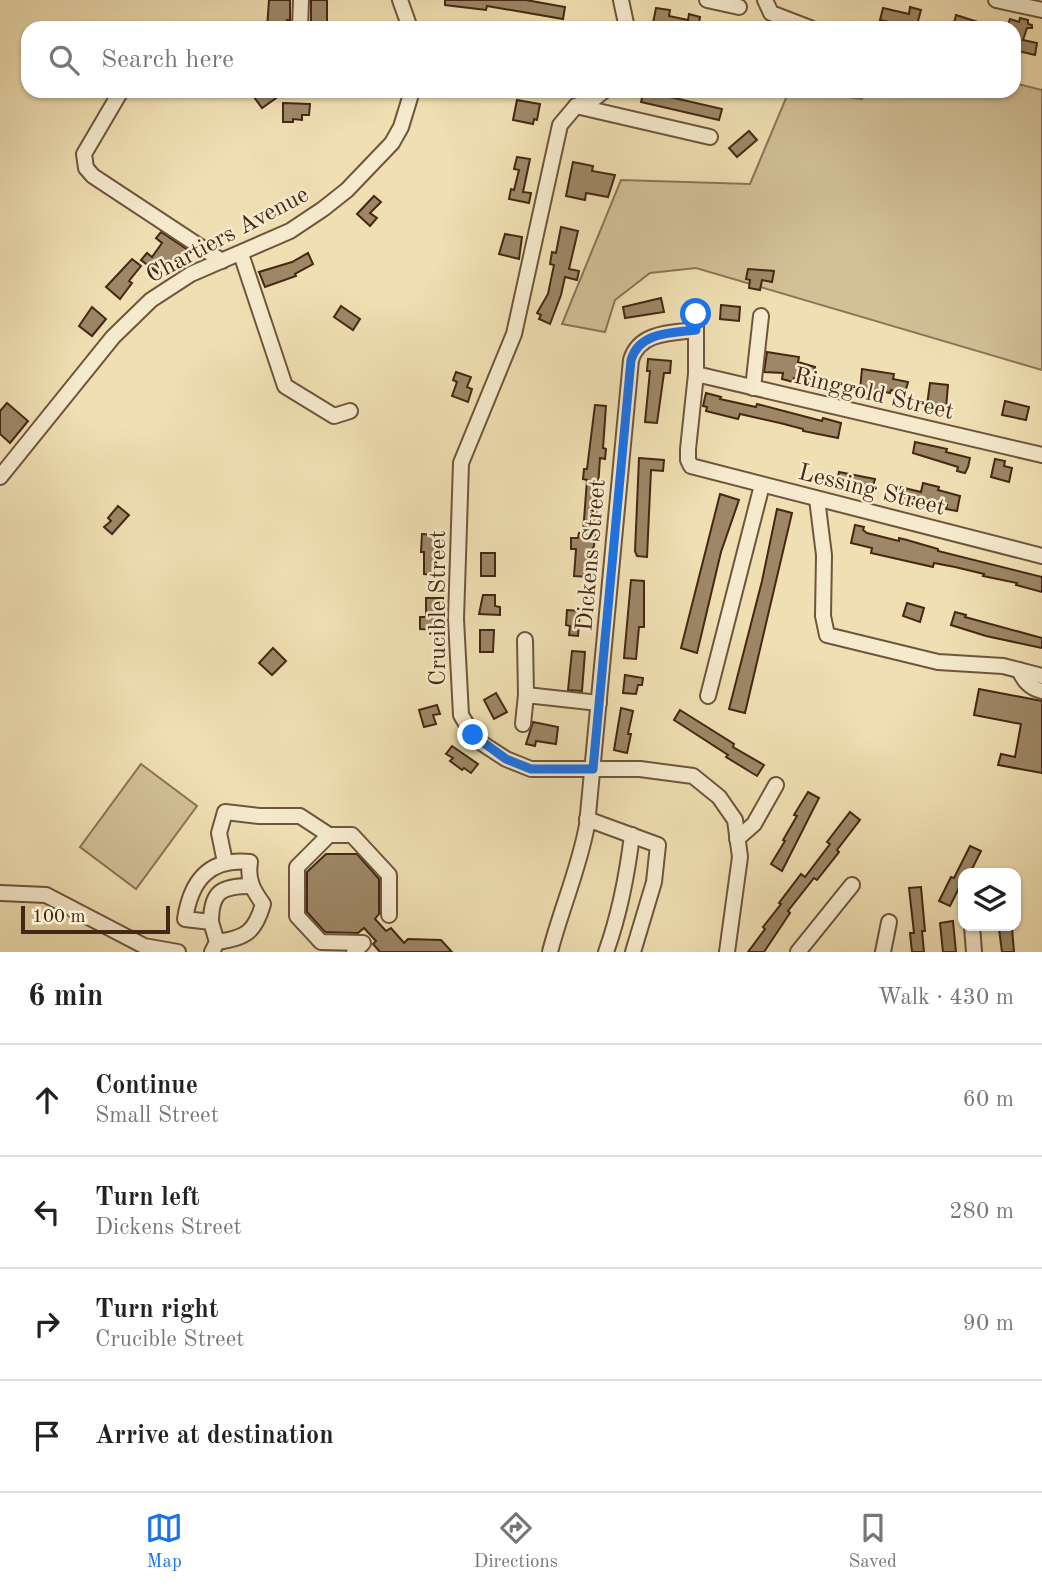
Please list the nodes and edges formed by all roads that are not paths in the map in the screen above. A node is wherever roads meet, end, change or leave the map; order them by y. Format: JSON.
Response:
{"nodes":[{"id":1,"x":301,"y":0,"type":"edge"},
{"id":2,"x":400,"y":0,"type":"edge"},
{"id":3,"x":621,"y":0,"type":"edge"},
{"id":4,"x":707,"y":0,"type":"edge"},
{"id":5,"x":996,"y":0,"type":"edge"},
{"id":6,"x":739,"y":7,"type":"dead end"},
{"id":7,"x":768,"y":7,"type":"edge"},
{"id":8,"x":1042,"y":10,"type":"edge"},
{"id":9,"x":300,"y":21,"type":"edge"},
{"id":10,"x":408,"y":21,"type":"edge"},
{"id":11,"x":626,"y":21,"type":"edge"},
{"id":12,"x":796,"y":21,"type":"edge"},
{"id":13,"x":117,"y":98,"type":"edge"},
{"id":14,"x":410,"y":98,"type":"edge"},
{"id":15,"x":595,"y":98,"type":"edge"},
{"id":16,"x":576,"y":106,"type":"junction"},
{"id":17,"x":710,"y":137,"type":"dead end"},
{"id":18,"x":242,"y":254,"type":"junction"},
{"id":19,"x":222,"y":261,"type":"junction"},
{"id":20,"x":696,"y":314,"type":"dead end"},
{"id":21,"x":761,"y":316,"type":"dead end"},
{"id":22,"x":696,"y":330,"type":"junction"},
{"id":23,"x":696,"y":374,"type":"junction"},
{"id":24,"x":752,"y":388,"type":"junction"},
{"id":25,"x":349,"y":411,"type":"dead end"},
{"id":26,"x":1042,"y":455,"type":"edge"},
{"id":27,"x":0,"y":477,"type":"edge"},
{"id":28,"x":762,"y":485,"type":"junction"},
{"id":29,"x":817,"y":499,"type":"junction"},
{"id":30,"x":1042,"y":556,"type":"edge"},
{"id":31,"x":525,"y":640,"type":"dead end"},
{"id":32,"x":1019,"y":670,"type":"junction"},
{"id":33,"x":1042,"y":676,"type":"edge"},
{"id":34,"x":1042,"y":691,"type":"edge"},
{"id":35,"x":526,"y":695,"type":"junction"},
{"id":36,"x":708,"y":696,"type":"dead end"},
{"id":37,"x":599,"y":703,"type":"junction"},
{"id":38,"x":523,"y":724,"type":"dead end"},
{"id":39,"x":593,"y":769,"type":"junction"},
{"id":40,"x":776,"y":785,"type":"dead end"},
{"id":41,"x":587,"y":819,"type":"junction"},
{"id":42,"x":330,"y":835,"type":"junction"},
{"id":43,"x":632,"y":835,"type":"junction"},
{"id":44,"x":737,"y":839,"type":"junction"},
{"id":45,"x":225,"y":862,"type":"junction"},
{"id":46,"x":852,"y":885,"type":"dead end"},
{"id":47,"x":251,"y":886,"type":"junction"},
{"id":48,"x":0,"y":893,"type":"edge"},
{"id":49,"x":389,"y":915,"type":"dead end"},
{"id":50,"x":211,"y":922,"type":"junction"},
{"id":51,"x":889,"y":922,"type":"dead end"},
{"id":52,"x":972,"y":931,"type":"edge"},
{"id":53,"x":215,"y":947,"type":"edge"},
{"id":54,"x":178,"y":952,"type":"edge"},
{"id":55,"x":354,"y":952,"type":"edge"},
{"id":56,"x":550,"y":952,"type":"edge"},
{"id":57,"x":606,"y":952,"type":"edge"},
{"id":58,"x":633,"y":952,"type":"edge"},
{"id":59,"x":727,"y":952,"type":"edge"},
{"id":60,"x":799,"y":952,"type":"edge"},
{"id":61,"x":883,"y":952,"type":"edge"},
{"id":62,"x":974,"y":952,"type":"edge"}],
"edges":[{"from":1,"to":9,"type":"street"},
{"from":2,"to":10,"type":"street"},
{"from":3,"to":11,"type":"street"},
{"from":4,"to":6,"type":"street"},
{"from":5,"to":8,"type":"street"},
{"from":7,"to":12,"type":"street"},
{"from":13,"to":19,"type":"street"},
{"from":14,"to":18,"type":"street","name":"Chartiers Avenue"},
{"from":15,"to":16,"type":"street","name":"Crucible Street"},
{"from":16,"to":17,"type":"street"},
{"from":16,"to":39,"type":"street","name":"Crucible Street"},
{"from":18,"to":19,"type":"street","name":"Chartiers Avenue"},
{"from":18,"to":25,"type":"street"},
{"from":19,"to":27,"type":"street","name":"Chartiers Avenue"},
{"from":20,"to":22,"type":"street"},
{"from":21,"to":24,"type":"street"},
{"from":22,"to":23,"type":"street"},
{"from":22,"to":37,"type":"street","name":"Dickens Street"},
{"from":23,"to":24,"type":"street","name":"Ringgold Street"},
{"from":23,"to":28,"type":"street","name":"Lessing Street"},
{"from":24,"to":26,"type":"street","name":"Ringgold Street"},
{"from":28,"to":29,"type":"street","name":"Lessing Street"},
{"from":28,"to":36,"type":"street"},
{"from":29,"to":30,"type":"street","name":"Lessing Street"},
{"from":29,"to":32,"type":"street"},
{"from":31,"to":35,"type":"street"},
{"from":32,"to":33,"type":"street"},
{"from":32,"to":34,"type":"street"},
{"from":35,"to":37,"type":"street"},
{"from":35,"to":38,"type":"street"},
{"from":37,"to":39,"type":"street","name":"Dickens Street"},
{"from":39,"to":41,"type":"street","name":"Dickens Street"},
{"from":39,"to":44,"type":"street","name":"Crucible Street"},
{"from":40,"to":44,"type":"street"},
{"from":41,"to":43,"type":"street"},
{"from":41,"to":56,"type":"street","name":"Dickens Street"},
{"from":42,"to":45,"type":"street"},
{"from":42,"to":49,"type":"street"},
{"from":42,"to":55,"type":"street"},
{"from":43,"to":57,"type":"street"},
{"from":43,"to":58,"type":"street"},
{"from":44,"to":59,"type":"street","name":"Crucible Street"},
{"from":45,"to":47,"type":"street"},
{"from":45,"to":50,"type":"street"},
{"from":46,"to":60,"type":"street"},
{"from":47,"to":50,"type":"street"},
{"from":47,"to":53,"type":"street"},
{"from":48,"to":54,"type":"street"},
{"from":50,"to":53,"type":"street"},
{"from":51,"to":61,"type":"street"},
{"from":52,"to":62,"type":"street"}]}
